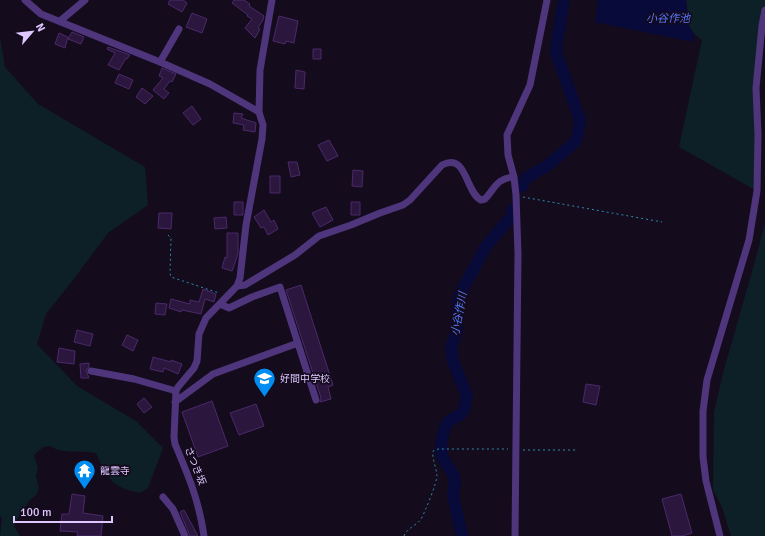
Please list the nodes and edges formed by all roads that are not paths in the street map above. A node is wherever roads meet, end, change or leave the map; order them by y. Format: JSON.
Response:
{"nodes":[{"id":1,"x":25,"y":0,"type":"edge"},
{"id":2,"x":85,"y":0,"type":"edge"},
{"id":3,"x":272,"y":0,"type":"edge"},
{"id":4,"x":547,"y":0,"type":"edge"},
{"id":5,"x":765,"y":10,"type":"edge"},
{"id":6,"x":60,"y":21,"type":"junction"},
{"id":7,"x":179,"y":30,"type":"dead end"},
{"id":8,"x":160,"y":62,"type":"junction"},
{"id":9,"x":259,"y":112,"type":"junction"},
{"id":10,"x":514,"y":177,"type":"junction"},
{"id":11,"x":237,"y":286,"type":"junction"},
{"id":12,"x":220,"y":304,"type":"junction"},
{"id":13,"x":298,"y":343,"type":"junction"},
{"id":14,"x":91,"y":371,"type":"dead end"},
{"id":15,"x":176,"y":391,"type":"junction"},
{"id":16,"x":316,"y":400,"type":"dead end"},
{"id":17,"x":175,"y":402,"type":"junction"},
{"id":18,"x":163,"y":497,"type":"dead end"},
{"id":19,"x":185,"y":536,"type":"edge"},
{"id":20,"x":204,"y":536,"type":"edge"},
{"id":21,"x":515,"y":536,"type":"edge"},
{"id":22,"x":720,"y":536,"type":"edge"}],
"edges":[{"from":1,"to":6,"type":"street"},
{"from":2,"to":6,"type":"street"},
{"from":3,"to":9,"type":"street"},
{"from":4,"to":10,"type":"street"},
{"from":5,"to":22,"type":"street"},
{"from":6,"to":8,"type":"street"},
{"from":7,"to":8,"type":"street"},
{"from":8,"to":9,"type":"street"},
{"from":9,"to":11,"type":"street"},
{"from":10,"to":11,"type":"street"},
{"from":10,"to":21,"type":"street"},
{"from":11,"to":12,"type":"street"},
{"from":12,"to":13,"type":"street"},
{"from":12,"to":15,"type":"street"},
{"from":13,"to":16,"type":"street"},
{"from":13,"to":17,"type":"street"},
{"from":14,"to":15,"type":"street"},
{"from":15,"to":17,"type":"street","name":"さつき坂"},
{"from":17,"to":20,"type":"street","name":"さつき坂"},
{"from":18,"to":19,"type":"street"}]}
